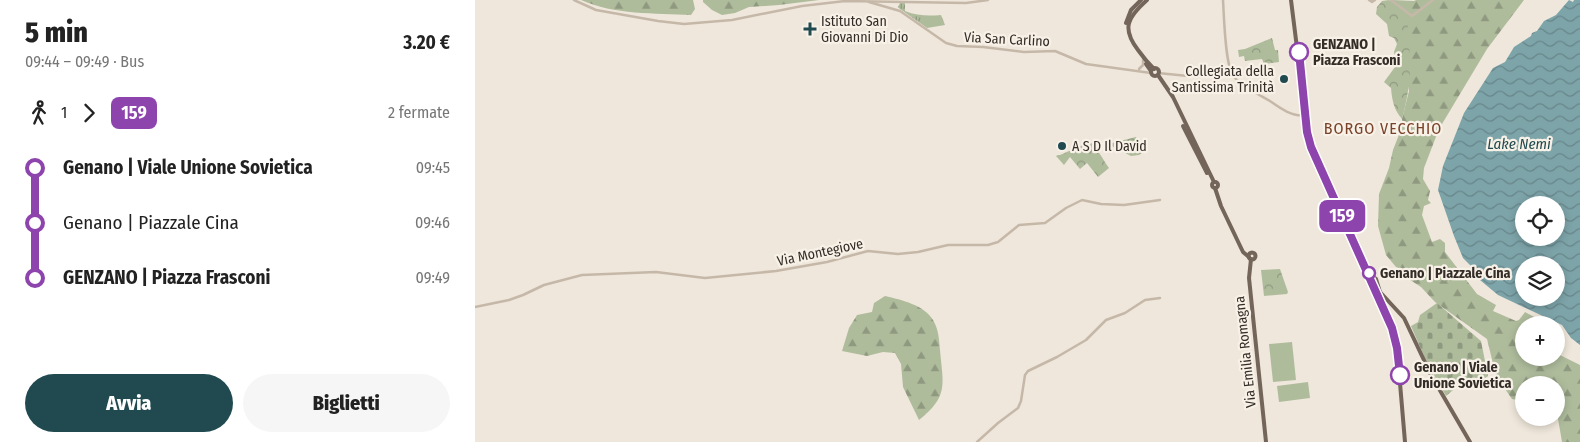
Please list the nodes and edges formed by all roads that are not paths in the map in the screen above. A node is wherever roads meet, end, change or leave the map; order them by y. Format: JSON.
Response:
{"nodes":[{"id":1,"x":574,"y":0,"type":"edge"},
{"id":2,"x":988,"y":0,"type":"edge"},
{"id":3,"x":1141,"y":0,"type":"edge"},
{"id":4,"x":1147,"y":0,"type":"edge"},
{"id":5,"x":1223,"y":0,"type":"edge"},
{"id":6,"x":1291,"y":0,"type":"edge"},
{"id":7,"x":1369,"y":0,"type":"edge"},
{"id":8,"x":1375,"y":0,"type":"edge"},
{"id":9,"x":1391,"y":0,"type":"edge"},
{"id":10,"x":1433,"y":0,"type":"edge"},
{"id":11,"x":865,"y":1,"type":"edge"},
{"id":12,"x":889,"y":1,"type":"edge"},
{"id":13,"x":894,"y":1,"type":"junction"},
{"id":14,"x":900,"y":2,"type":"junction"},
{"id":15,"x":885,"y":6,"type":"junction"},
{"id":16,"x":897,"y":9,"type":"junction"},
{"id":17,"x":1143,"y":60,"type":"junction"},
{"id":18,"x":1137,"y":70,"type":"junction"},
{"id":19,"x":1230,"y":70,"type":"junction"},
{"id":20,"x":1152,"y":71,"type":"junction"},
{"id":21,"x":1157,"y":75,"type":"junction"},
{"id":22,"x":1304,"y":115,"type":"junction"},
{"id":23,"x":1160,"y":200,"type":"dead end"},
{"id":24,"x":1379,"y":292,"type":"junction"},
{"id":25,"x":1160,"y":298,"type":"dead end"},
{"id":26,"x":475,"y":307,"type":"edge"},
{"id":27,"x":977,"y":442,"type":"edge"},
{"id":28,"x":1266,"y":442,"type":"edge"},
{"id":29,"x":1405,"y":442,"type":"edge"},
{"id":30,"x":1470,"y":442,"type":"edge"}],
"edges":[{"from":1,"to":11,"type":"street"},
{"from":2,"to":14,"type":"street"},
{"from":3,"to":17,"type":"main road"},
{"from":4,"to":20,"type":"main road"},
{"from":5,"to":19,"type":"street"},
{"from":6,"to":22,"type":"main road"},
{"from":7,"to":8,"type":"street"},
{"from":9,"to":10,"type":"street"},
{"from":11,"to":12,"type":"street"},
{"from":11,"to":15,"type":"street","name":"Via San Carlino"},
{"from":12,"to":13,"type":"street"},
{"from":12,"to":15,"type":"street"},
{"from":13,"to":14,"type":"street"},
{"from":13,"to":16,"type":"street"},
{"from":14,"to":16,"type":"street"},
{"from":15,"to":16,"type":"street","name":"Via San Carlino"},
{"from":16,"to":18,"type":"street","name":"Via San Carlino"},
{"from":17,"to":18,"type":"street"},
{"from":17,"to":20,"type":"main road"},
{"from":18,"to":20,"type":"street","name":"Via San Carlino"},
{"from":19,"to":21,"type":"street"},
{"from":19,"to":22,"type":"street"},
{"from":20,"to":21,"type":"main road"},
{"from":21,"to":28,"type":"main road","name":"Via Emilia Romagna"},
{"from":22,"to":24,"type":"main road"},
{"from":23,"to":26,"type":"street","name":"Via Montegiove"},
{"from":24,"to":29,"type":"main road"},
{"from":24,"to":30,"type":"main road"},
{"from":25,"to":27,"type":"street"}]}
